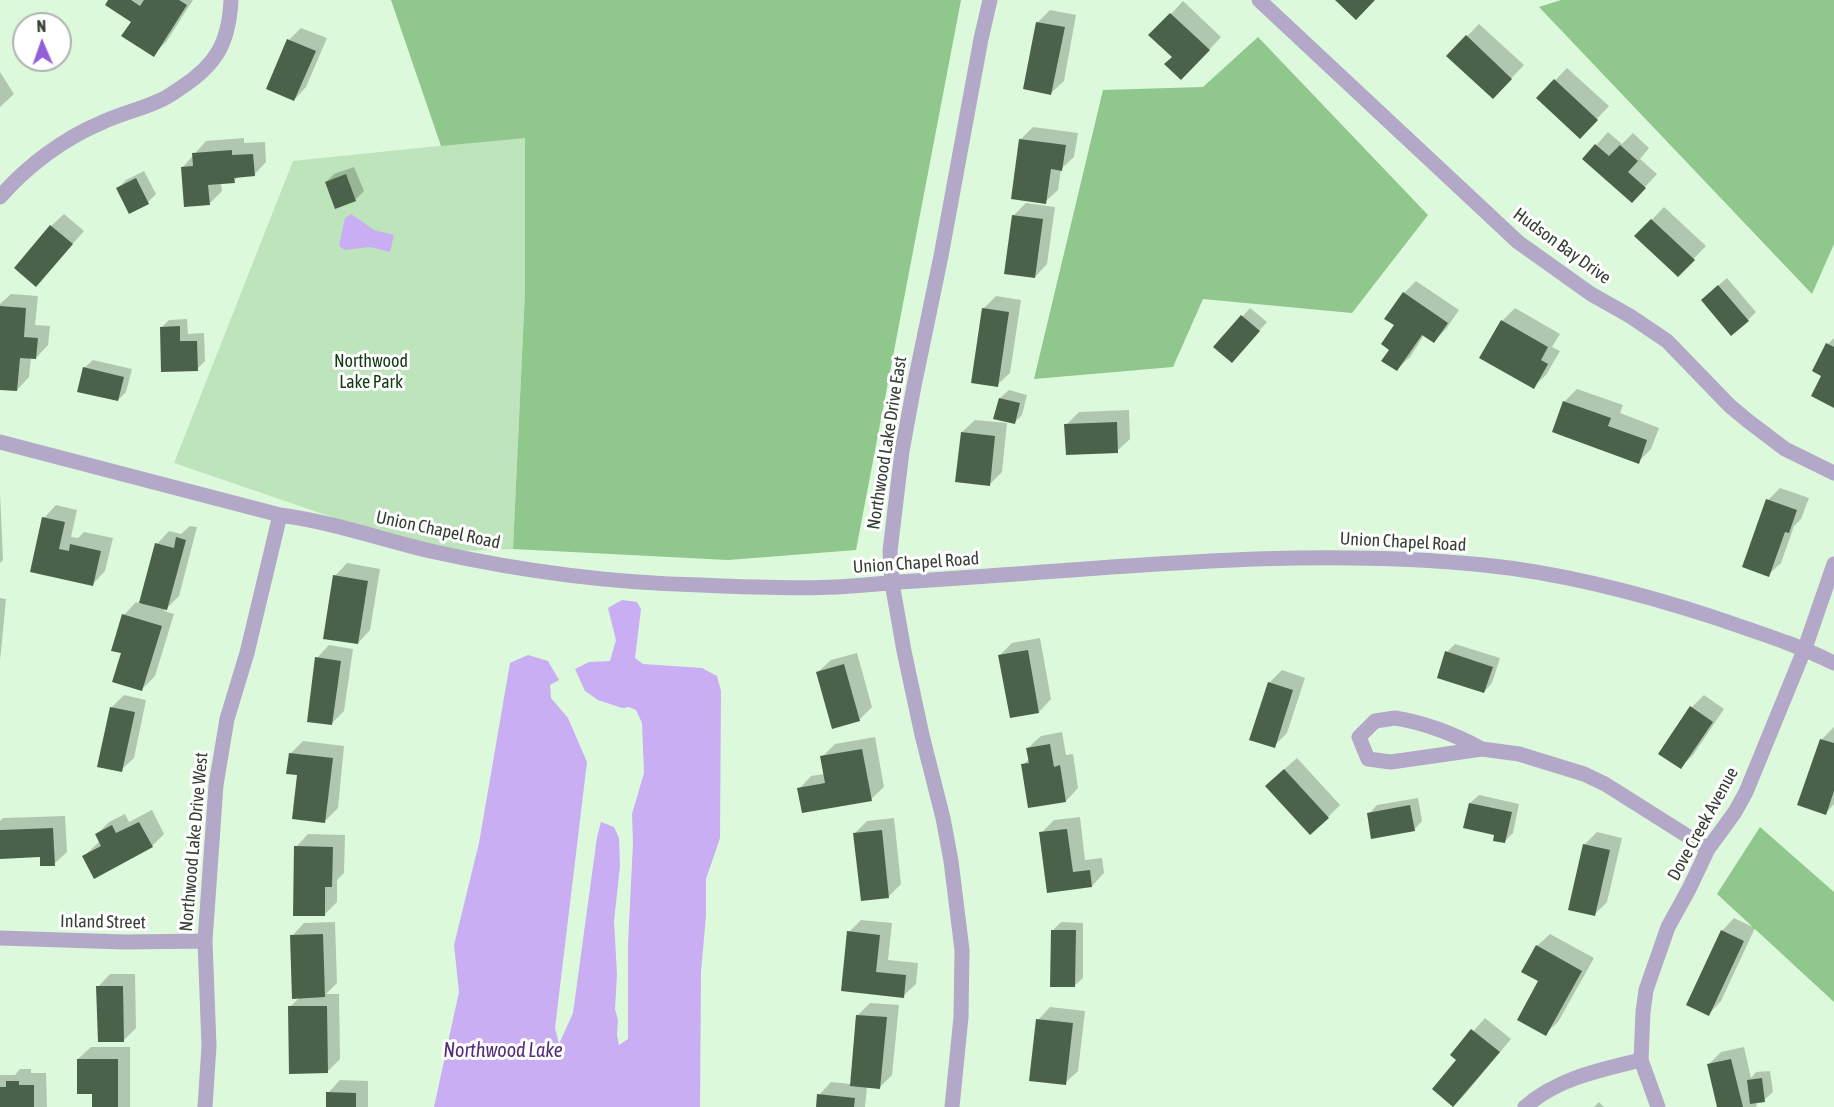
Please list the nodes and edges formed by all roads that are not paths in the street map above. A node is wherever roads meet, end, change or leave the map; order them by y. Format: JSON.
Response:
{"nodes":[{"id":1,"x":231,"y":0,"type":"edge"},
{"id":2,"x":990,"y":0,"type":"edge"},
{"id":3,"x":1259,"y":0,"type":"edge"},
{"id":4,"x":0,"y":197,"type":"edge"},
{"id":5,"x":0,"y":442,"type":"edge"},
{"id":6,"x":1834,"y":473,"type":"edge"},
{"id":7,"x":280,"y":516,"type":"junction"},
{"id":8,"x":1834,"y":564,"type":"edge"},
{"id":9,"x":892,"y":583,"type":"junction"},
{"id":10,"x":1805,"y":648,"type":"junction"},
{"id":11,"x":1834,"y":663,"type":"edge"},
{"id":12,"x":1482,"y":749,"type":"junction"},
{"id":13,"x":1708,"y":849,"type":"junction"},
{"id":14,"x":0,"y":938,"type":"edge"},
{"id":15,"x":205,"y":941,"type":"junction"},
{"id":16,"x":1641,"y":1060,"type":"junction"},
{"id":17,"x":205,"y":1107,"type":"edge"},
{"id":18,"x":952,"y":1107,"type":"edge"},
{"id":19,"x":1525,"y":1107,"type":"edge"},
{"id":20,"x":1658,"y":1107,"type":"edge"}],
"edges":[{"from":1,"to":4,"type":"street"},
{"from":2,"to":9,"type":"street","name":"Northwood Lake Drive East"},
{"from":3,"to":6,"type":"street","name":"Hudson Bay Drive"},
{"from":5,"to":7,"type":"street","name":"Union Chapel Road"},
{"from":7,"to":9,"type":"street","name":"Union Chapel Road"},
{"from":7,"to":15,"type":"street","name":"Northwood Lake Drive West"},
{"from":8,"to":10,"type":"street","name":"Dove Creek Avenue"},
{"from":9,"to":10,"type":"street","name":"Union Chapel Road"},
{"from":9,"to":18,"type":"street","name":"Northwood Lake Drive East"},
{"from":10,"to":11,"type":"street","name":"Union Chapel Road"},
{"from":10,"to":13,"type":"street","name":"Dove Creek Avenue"},
{"from":12,"to":12,"type":"street"},
{"from":12,"to":13,"type":"street"},
{"from":13,"to":16,"type":"street","name":"Dove Creek Avenue"},
{"from":14,"to":15,"type":"street","name":"Inland Street"},
{"from":15,"to":17,"type":"street","name":"Northwood Lake Drive West"},
{"from":16,"to":19,"type":"street"},
{"from":16,"to":20,"type":"street","name":"Dove Creek Avenue"}]}
